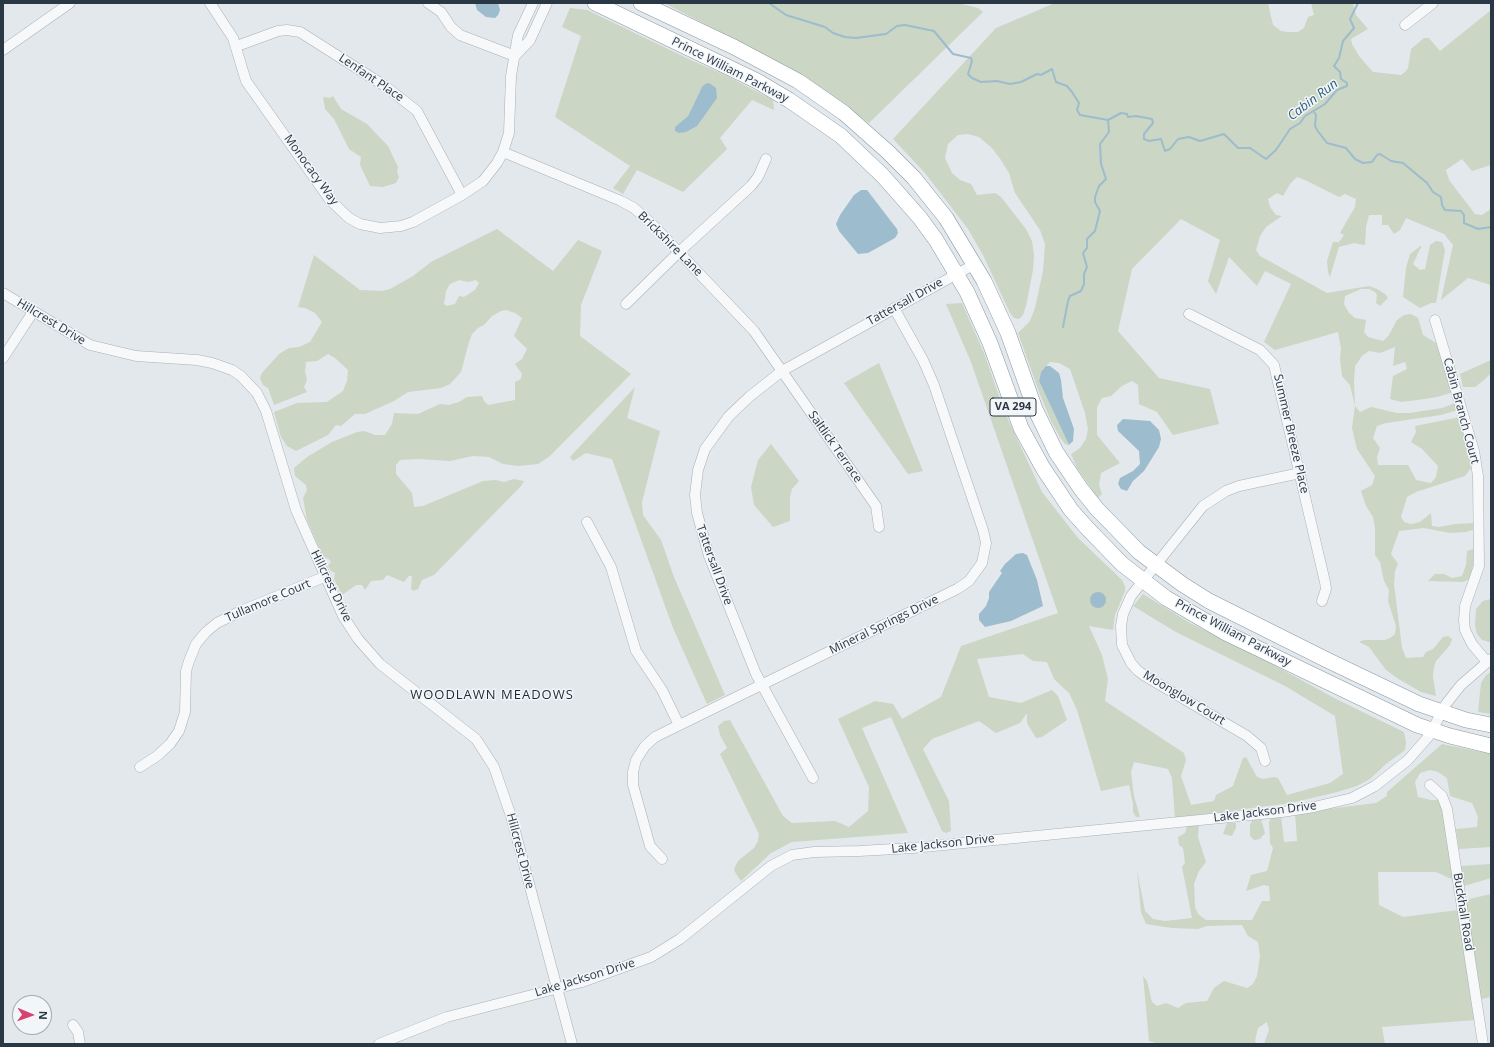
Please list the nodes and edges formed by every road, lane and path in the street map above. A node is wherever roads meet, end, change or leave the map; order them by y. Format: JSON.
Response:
{"nodes":[{"id":1,"x":70,"y":3,"type":"edge"},
{"id":2,"x":210,"y":3,"type":"edge"},
{"id":3,"x":428,"y":3,"type":"edge"},
{"id":4,"x":532,"y":3,"type":"edge"},
{"id":5,"x":547,"y":3,"type":"edge"},
{"id":6,"x":595,"y":3,"type":"edge"},
{"id":7,"x":641,"y":3,"type":"edge"},
{"id":8,"x":1433,"y":3,"type":"edge"},
{"id":9,"x":1405,"y":25,"type":"dead end"},
{"id":10,"x":237,"y":46,"type":"junction"},
{"id":11,"x":3,"y":50,"type":"edge"},
{"id":12,"x":515,"y":56,"type":"junction"},
{"id":13,"x":503,"y":152,"type":"junction"},
{"id":14,"x":766,"y":159,"type":"dead end"},
{"id":15,"x":462,"y":195,"type":"junction"},
{"id":16,"x":680,"y":252,"type":"junction"},
{"id":17,"x":975,"y":264,"type":"junction"},
{"id":18,"x":957,"y":274,"type":"junction"},
{"id":19,"x":3,"y":293,"type":"edge"},
{"id":20,"x":626,"y":304,"type":"dead end"},
{"id":21,"x":894,"y":308,"type":"junction"},
{"id":22,"x":33,"y":312,"type":"junction"},
{"id":23,"x":1189,"y":314,"type":"dead end"},
{"id":24,"x":1435,"y":320,"type":"dead end"},
{"id":25,"x":3,"y":358,"type":"edge"},
{"id":26,"x":782,"y":371,"type":"junction"},
{"id":27,"x":1300,"y":473,"type":"junction"},
{"id":28,"x":587,"y":522,"type":"dead end"},
{"id":29,"x":878,"y":526,"type":"dead end"},
{"id":30,"x":1155,"y":565,"type":"junction"},
{"id":31,"x":324,"y":577,"type":"junction"},
{"id":32,"x":1143,"y":581,"type":"junction"},
{"id":33,"x":1322,"y":602,"type":"dead end"},
{"id":34,"x":1489,"y":661,"type":"edge"},
{"id":35,"x":761,"y":685,"type":"junction"},
{"id":36,"x":1442,"y":712,"type":"junction"},
{"id":37,"x":679,"y":725,"type":"junction"},
{"id":38,"x":1491,"y":725,"type":"edge"},
{"id":39,"x":1432,"y":731,"type":"junction"},
{"id":40,"x":1491,"y":746,"type":"edge"},
{"id":41,"x":1265,"y":761,"type":"dead end"},
{"id":42,"x":140,"y":767,"type":"dead end"},
{"id":43,"x":813,"y":778,"type":"dead end"},
{"id":44,"x":1430,"y":785,"type":"dead end"},
{"id":45,"x":662,"y":859,"type":"dead end"},
{"id":46,"x":557,"y":988,"type":"junction"},
{"id":47,"x":73,"y":1025,"type":"dead end"},
{"id":48,"x":80,"y":1044,"type":"edge"},
{"id":49,"x":379,"y":1044,"type":"edge"},
{"id":50,"x":572,"y":1044,"type":"edge"},
{"id":51,"x":1483,"y":1044,"type":"edge"}],
"edges":[{"from":1,"to":11,"type":"street"},
{"from":2,"to":10,"type":"street","name":"Monocacy Way"},
{"from":3,"to":12,"type":"street"},
{"from":4,"to":12,"type":"street","name":"Monocacy Way"},
{"from":5,"to":12,"type":"street"},
{"from":6,"to":18,"type":"highway","name":"Prince William Parkway","number":"VA 294"},
{"from":7,"to":17,"type":"highway","name":"Prince William Parkway","number":"VA 294"},
{"from":8,"to":9,"type":"street"},
{"from":10,"to":15,"type":"street","name":"Lenfant Place"},
{"from":10,"to":15,"type":"street","name":"Monocacy Way"},
{"from":12,"to":13,"type":"street","name":"Monocacy Way"},
{"from":13,"to":15,"type":"street","name":"Monocacy Way"},
{"from":13,"to":16,"type":"street","name":"Brickshire Lane"},
{"from":14,"to":16,"type":"street"},
{"from":16,"to":20,"type":"street"},
{"from":16,"to":26,"type":"street","name":"Brickshire Lane"},
{"from":17,"to":18,"type":"street","name":"Tattersall Drive"},
{"from":17,"to":30,"type":"highway","name":"Prince William Parkway","number":"VA 294"},
{"from":18,"to":21,"type":"street","name":"Tattersall Drive"},
{"from":18,"to":32,"type":"highway","name":"Prince William Parkway","number":"VA 294"},
{"from":19,"to":22,"type":"street","name":"Hillcrest Drive"},
{"from":21,"to":26,"type":"street","name":"Tattersall Drive"},
{"from":21,"to":35,"type":"street","name":"Mineral Springs Drive"},
{"from":22,"to":25,"type":"street"},
{"from":22,"to":31,"type":"street","name":"Hillcrest Drive"},
{"from":23,"to":27,"type":"street","name":"Summer Breeze Place"},
{"from":24,"to":34,"type":"street","name":"Cabin Branch Court"},
{"from":26,"to":29,"type":"street","name":"Saltlick Terrace"},
{"from":26,"to":35,"type":"street","name":"Tattersall Drive"},
{"from":27,"to":30,"type":"street","name":"Moonglow Court"},
{"from":27,"to":33,"type":"street","name":"Summer Breeze Place"},
{"from":28,"to":37,"type":"street"},
{"from":30,"to":32,"type":"street","name":"Moonglow Court"},
{"from":30,"to":36,"type":"highway","name":"Prince William Parkway","number":"VA 294"},
{"from":31,"to":42,"type":"street","name":"Tullamore Court"},
{"from":31,"to":46,"type":"street","name":"Hillcrest Drive"},
{"from":32,"to":39,"type":"highway","name":"Prince William Parkway","number":"VA 294"},
{"from":32,"to":41,"type":"street","name":"Moonglow Court"},
{"from":34,"to":36,"type":"street","name":"Lake Jackson Drive"},
{"from":35,"to":37,"type":"street","name":"Mineral Springs Drive"},
{"from":35,"to":43,"type":"street","name":"Tattersall Drive"},
{"from":36,"to":38,"type":"highway","name":"Prince William Parkway","number":"VA 294"},
{"from":36,"to":39,"type":"street","name":"Lake Jackson Drive"},
{"from":37,"to":45,"type":"street","name":"Mineral Springs Drive"},
{"from":39,"to":40,"type":"highway","name":"Prince William Parkway","number":"VA 294"},
{"from":39,"to":46,"type":"street","name":"Lake Jackson Drive"},
{"from":44,"to":51,"type":"street","name":"Buckhall Road"},
{"from":46,"to":49,"type":"street","name":"Lake Jackson Drive"},
{"from":46,"to":50,"type":"street","name":"Hillcrest Drive"},
{"from":47,"to":48,"type":"street"}]}
